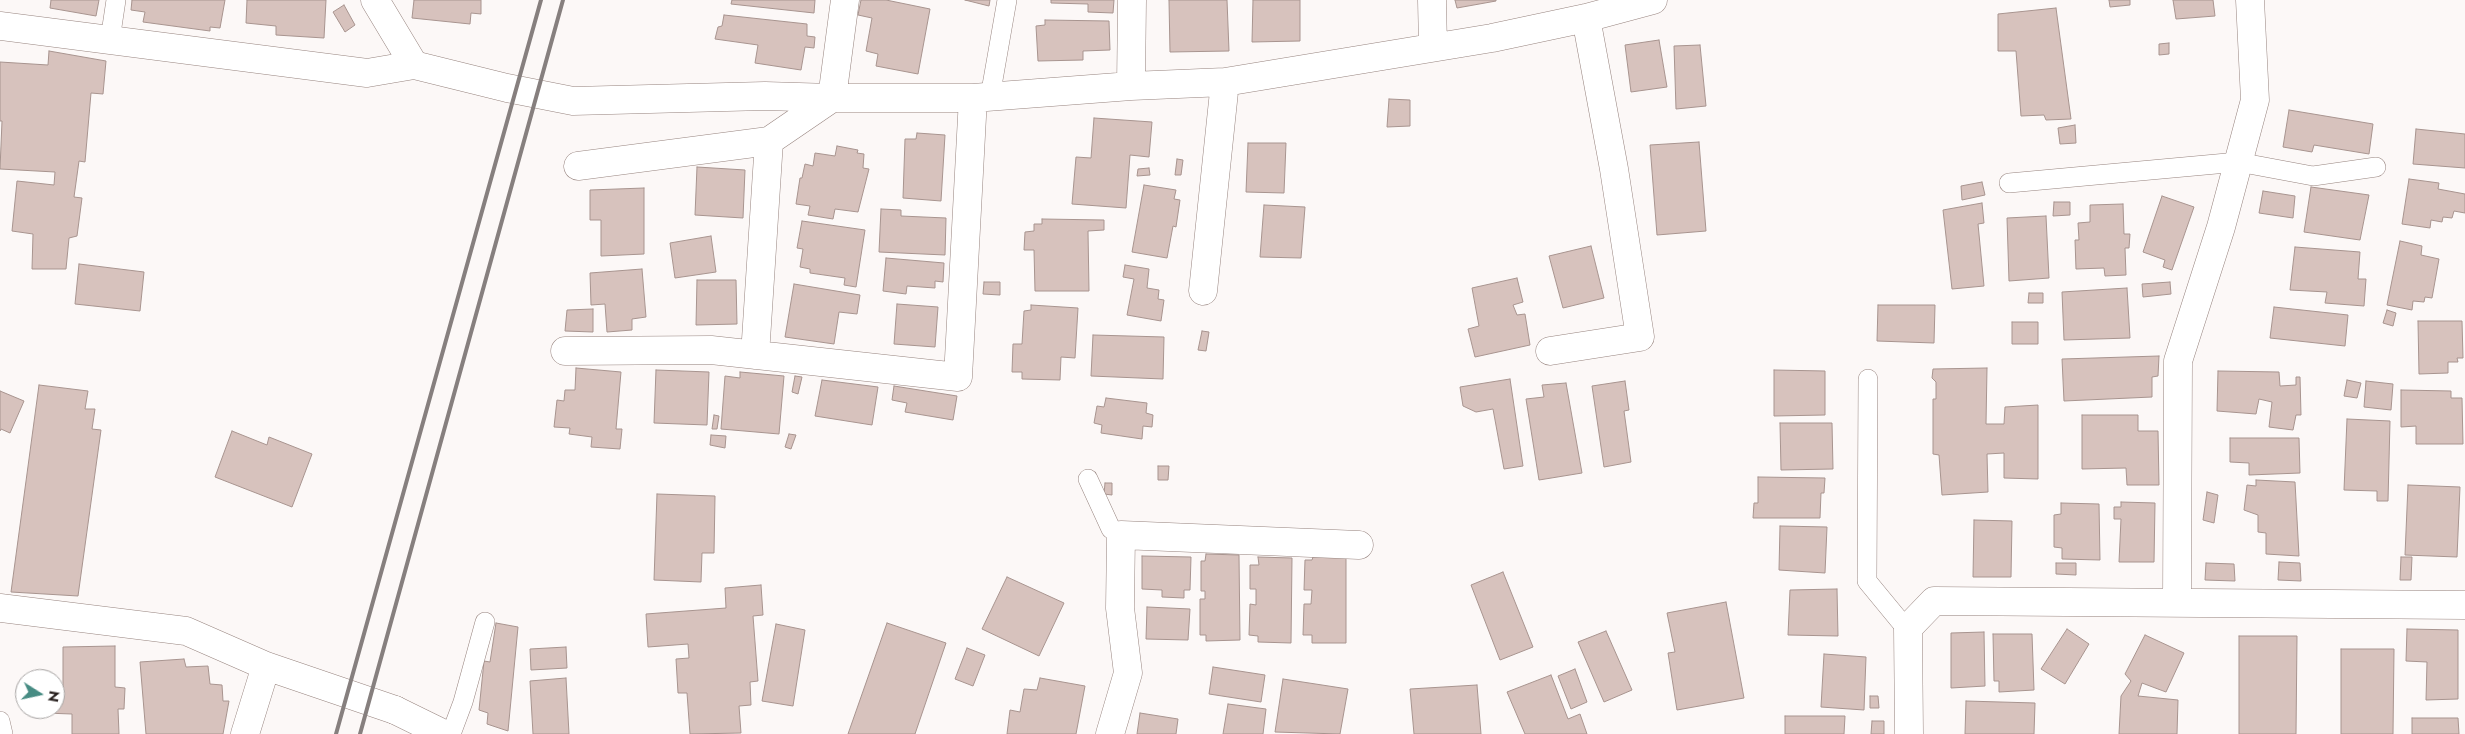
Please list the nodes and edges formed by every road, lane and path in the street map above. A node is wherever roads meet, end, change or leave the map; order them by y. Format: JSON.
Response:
{"nodes":[{"id":1,"x":116,"y":0,"type":"edge"},
{"id":2,"x":375,"y":0,"type":"edge"},
{"id":3,"x":845,"y":0,"type":"edge"},
{"id":4,"x":1006,"y":0,"type":"edge"},
{"id":5,"x":1132,"y":0,"type":"edge"},
{"id":6,"x":1432,"y":0,"type":"edge"},
{"id":7,"x":1653,"y":0,"type":"edge"},
{"id":8,"x":2250,"y":0,"type":"edge"},
{"id":9,"x":1622,"y":4,"type":"edge"},
{"id":10,"x":1586,"y":18,"type":"junction"},
{"id":11,"x":0,"y":26,"type":"edge"},
{"id":12,"x":110,"y":40,"type":"junction"},
{"id":13,"x":1433,"y":47,"type":"junction"},
{"id":14,"x":414,"y":65,"type":"junction"},
{"id":15,"x":1225,"y":82,"type":"junction"},
{"id":16,"x":1131,"y":86,"type":"junction"},
{"id":17,"x":982,"y":97,"type":"junction"},
{"id":18,"x":832,"y":98,"type":"junction"},
{"id":19,"x":769,"y":142,"type":"junction"},
{"id":20,"x":2238,"y":162,"type":"junction"},
{"id":21,"x":578,"y":166,"type":"dead end"},
{"id":22,"x":2376,"y":168,"type":"dead end"},
{"id":23,"x":2009,"y":183,"type":"dead end"},
{"id":24,"x":1203,"y":291,"type":"dead end"},
{"id":25,"x":1550,"y":351,"type":"dead end"},
{"id":26,"x":565,"y":352,"type":"dead end"},
{"id":27,"x":755,"y":355,"type":"junction"},
{"id":28,"x":1868,"y":379,"type":"dead end"},
{"id":29,"x":1088,"y":479,"type":"dead end"},
{"id":30,"x":1121,"y":535,"type":"junction"},
{"id":31,"x":1359,"y":544,"type":"dead end"},
{"id":32,"x":2177,"y":602,"type":"junction"},
{"id":33,"x":2465,"y":605,"type":"edge"},
{"id":34,"x":0,"y":608,"type":"edge"},
{"id":35,"x":485,"y":622,"type":"dead end"},
{"id":36,"x":1909,"y":632,"type":"junction"},
{"id":37,"x":266,"y":666,"type":"junction"},
{"id":38,"x":0,"y":721,"type":"edge"},
{"id":39,"x":3,"y":734,"type":"edge"},
{"id":40,"x":245,"y":734,"type":"edge"},
{"id":41,"x":444,"y":734,"type":"edge"},
{"id":42,"x":451,"y":734,"type":"edge"},
{"id":43,"x":1110,"y":734,"type":"edge"},
{"id":44,"x":1909,"y":734,"type":"edge"}],
"edges":[{"from":1,"to":12,"type":"lane"},
{"from":2,"to":14,"type":"street"},
{"from":3,"to":18,"type":"street"},
{"from":4,"to":17,"type":"lane"},
{"from":5,"to":16,"type":"street"},
{"from":6,"to":13,"type":"street"},
{"from":7,"to":9,"type":"street"},
{"from":8,"to":20,"type":"street"},
{"from":9,"to":10,"type":"street"},
{"from":10,"to":13,"type":"street"},
{"from":10,"to":25,"type":"street"},
{"from":11,"to":12,"type":"street"},
{"from":12,"to":14,"type":"street"},
{"from":13,"to":15,"type":"street"},
{"from":14,"to":18,"type":"street"},
{"from":15,"to":16,"type":"street"},
{"from":15,"to":24,"type":"street"},
{"from":16,"to":17,"type":"street"},
{"from":17,"to":18,"type":"street"},
{"from":17,"to":27,"type":"street"},
{"from":18,"to":19,"type":"street"},
{"from":19,"to":21,"type":"street"},
{"from":19,"to":27,"type":"street"},
{"from":20,"to":22,"type":"lane"},
{"from":20,"to":23,"type":"lane"},
{"from":20,"to":32,"type":"street"},
{"from":26,"to":27,"type":"street"},
{"from":28,"to":36,"type":"lane"},
{"from":29,"to":30,"type":"lane"},
{"from":30,"to":31,"type":"street"},
{"from":30,"to":43,"type":"street"},
{"from":32,"to":33,"type":"street"},
{"from":32,"to":36,"type":"street"},
{"from":34,"to":37,"type":"street"},
{"from":35,"to":42,"type":"lane"},
{"from":36,"to":44,"type":"street"},
{"from":37,"to":40,"type":"street"},
{"from":37,"to":41,"type":"street"},
{"from":38,"to":39,"type":"lane"}]}
